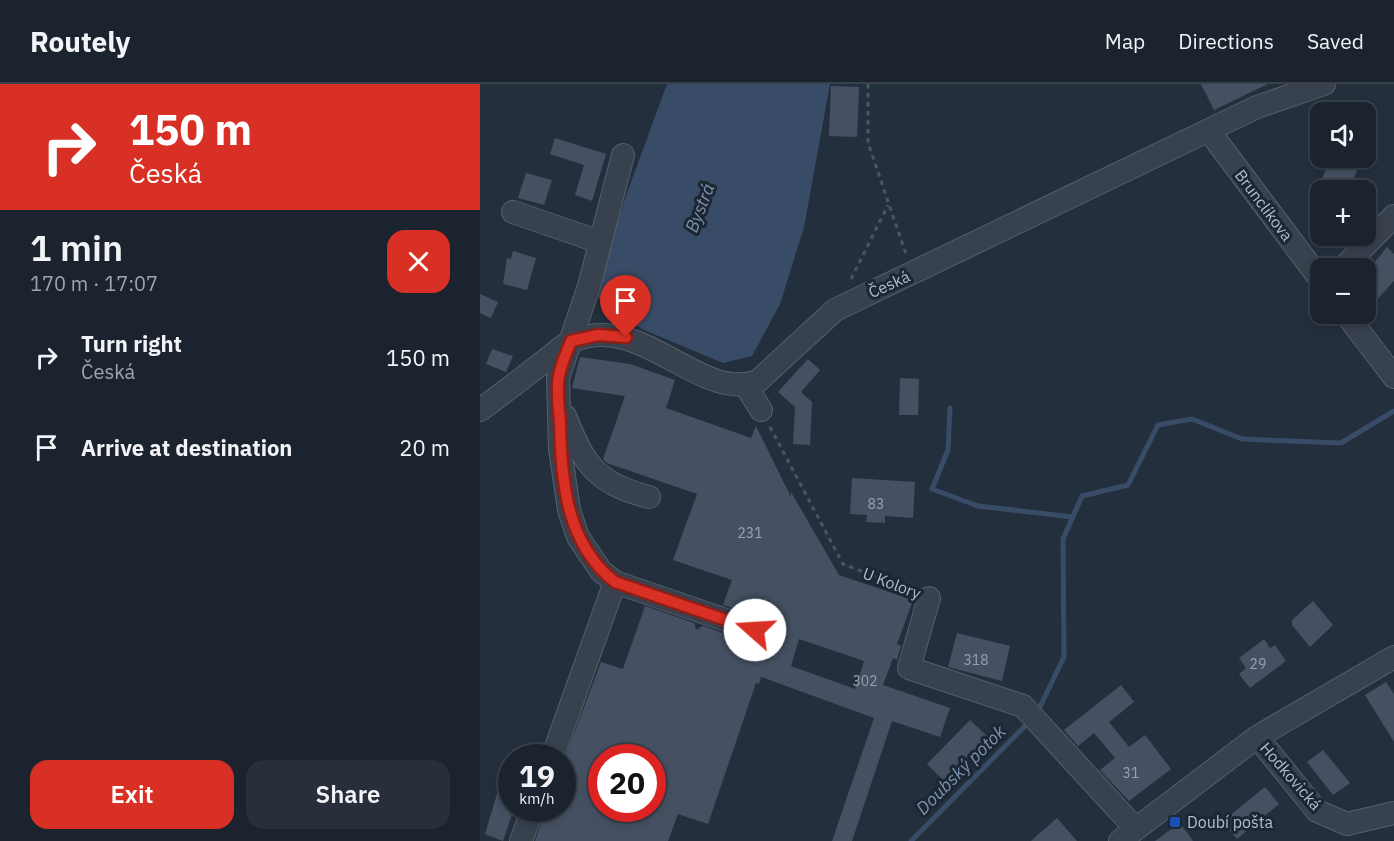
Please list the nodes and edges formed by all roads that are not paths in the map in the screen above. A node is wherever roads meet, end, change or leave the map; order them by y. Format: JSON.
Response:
{"nodes":[{"id":1,"x":1324,"y":84,"type":"edge"},
{"id":2,"x":1209,"y":131,"type":"junction"},
{"id":3,"x":623,"y":155,"type":"dead end"},
{"id":4,"x":513,"y":212,"type":"dead end"},
{"id":5,"x":1394,"y":216,"type":"edge"},
{"id":6,"x":600,"y":242,"type":"junction"},
{"id":7,"x":1353,"y":258,"type":"edge"},
{"id":8,"x":1310,"y":266,"type":"edge"},
{"id":9,"x":1354,"y":324,"type":"edge"},
{"id":10,"x":571,"y":341,"type":"junction"},
{"id":11,"x":1394,"y":377,"type":"edge"},
{"id":12,"x":746,"y":386,"type":"junction"},
{"id":13,"x":559,"y":401,"type":"junction"},
{"id":14,"x":480,"y":410,"type":"edge"},
{"id":15,"x":760,"y":410,"type":"road end"},
{"id":16,"x":649,"y":497,"type":"dead end"},
{"id":17,"x":615,"y":582,"type":"junction"},
{"id":18,"x":929,"y":598,"type":"road end"},
{"id":19,"x":755,"y":630,"type":"dead end"},
{"id":20,"x":1394,"y":657,"type":"edge"},
{"id":21,"x":1257,"y":737,"type":"junction"},
{"id":22,"x":557,"y":744,"type":"edge"},
{"id":23,"x":1394,"y":813,"type":"edge"},
{"id":24,"x":528,"y":822,"type":"edge"},
{"id":25,"x":1128,"y":834,"type":"edge"},
{"id":26,"x":521,"y":841,"type":"edge"}],
"edges":[{"from":1,"to":2,"type":"street","name":"Česká"},
{"from":2,"to":8,"type":"street","name":"Brunclíkova"},
{"from":2,"to":12,"type":"street","name":"Česká"},
{"from":3,"to":6,"type":"street"},
{"from":4,"to":6,"type":"street"},
{"from":5,"to":7,"type":"street"},
{"from":6,"to":10,"type":"street"},
{"from":9,"to":11,"type":"street"},
{"from":10,"to":12,"type":"street"},
{"from":10,"to":13,"type":"street"},
{"from":10,"to":14,"type":"street"},
{"from":12,"to":15,"type":"street"},
{"from":13,"to":16,"type":"street"},
{"from":13,"to":17,"type":"street"},
{"from":17,"to":19,"type":"street"},
{"from":17,"to":22,"type":"street"},
{"from":18,"to":25,"type":"street","name":"U Kolory"},
{"from":20,"to":21,"type":"street","name":"Hodkovická"},
{"from":21,"to":23,"type":"street","name":"Hodkovická"},
{"from":21,"to":25,"type":"street","name":"Hodkovická"},
{"from":24,"to":26,"type":"street"}]}
